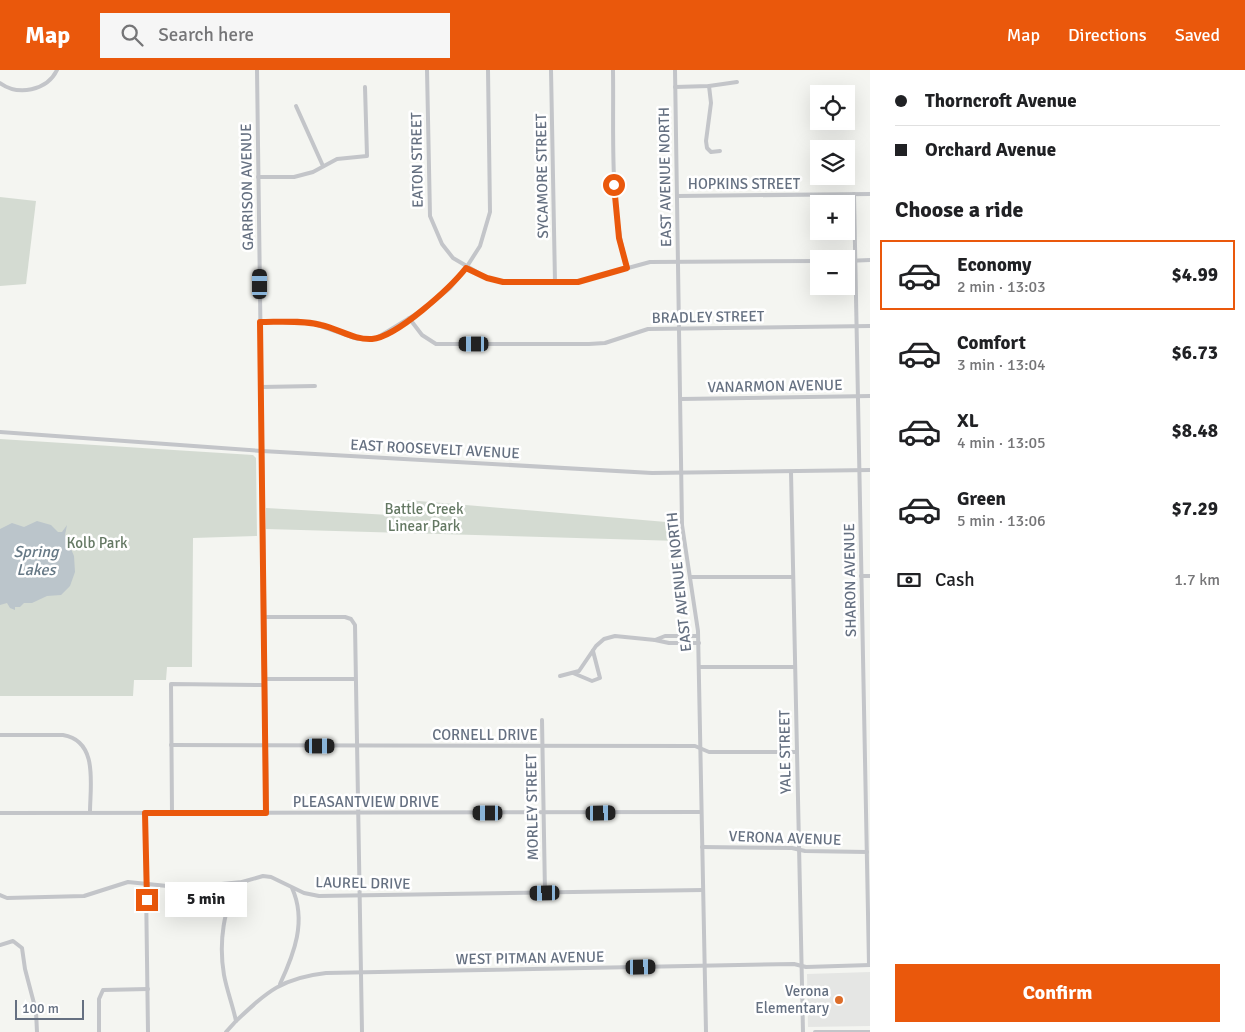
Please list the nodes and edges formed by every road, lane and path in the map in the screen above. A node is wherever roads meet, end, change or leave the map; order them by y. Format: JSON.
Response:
{"nodes":[{"id":1,"x":57,"y":70,"type":"edge"},
{"id":2,"x":257,"y":70,"type":"edge"},
{"id":3,"x":427,"y":70,"type":"edge"},
{"id":4,"x":488,"y":70,"type":"edge"},
{"id":5,"x":551,"y":70,"type":"edge"},
{"id":6,"x":613,"y":70,"type":"edge"},
{"id":7,"x":675,"y":70,"type":"edge"},
{"id":8,"x":737,"y":82,"type":"dead end"},
{"id":9,"x":0,"y":83,"type":"edge"},
{"id":10,"x":709,"y":86,"type":"junction"},
{"id":11,"x":365,"y":87,"type":"dead end"},
{"id":12,"x":675,"y":88,"type":"junction"},
{"id":13,"x":296,"y":106,"type":"dead end"},
{"id":14,"x":720,"y":151,"type":"dead end"},
{"id":15,"x":323,"y":166,"type":"junction"},
{"id":16,"x":258,"y":177,"type":"junction"},
{"id":17,"x":854,"y":194,"type":"junction"},
{"id":18,"x":870,"y":194,"type":"edge"},
{"id":19,"x":678,"y":196,"type":"junction"},
{"id":20,"x":870,"y":260,"type":"edge"},
{"id":21,"x":810,"y":261,"type":"edge"},
{"id":22,"x":856,"y":261,"type":"junction"},
{"id":23,"x":678,"y":262,"type":"junction"},
{"id":24,"x":466,"y":268,"type":"junction"},
{"id":25,"x":627,"y":268,"type":"junction"},
{"id":26,"x":555,"y":282,"type":"junction"},
{"id":27,"x":409,"y":318,"type":"junction"},
{"id":28,"x":260,"y":322,"type":"junction"},
{"id":29,"x":857,"y":326,"type":"junction"},
{"id":30,"x":870,"y":326,"type":"edge"},
{"id":31,"x":680,"y":330,"type":"junction"},
{"id":32,"x":315,"y":386,"type":"dead end"},
{"id":33,"x":261,"y":387,"type":"junction"},
{"id":34,"x":858,"y":396,"type":"junction"},
{"id":35,"x":870,"y":396,"type":"edge"},
{"id":36,"x":681,"y":398,"type":"junction"},
{"id":37,"x":0,"y":432,"type":"edge"},
{"id":38,"x":262,"y":451,"type":"junction"},
{"id":39,"x":858,"y":470,"type":"junction"},
{"id":40,"x":870,"y":470,"type":"edge"},
{"id":41,"x":790,"y":472,"type":"junction"},
{"id":42,"x":682,"y":473,"type":"junction"},
{"id":43,"x":861,"y":576,"type":"junction"},
{"id":44,"x":870,"y":576,"type":"edge"},
{"id":45,"x":690,"y":577,"type":"junction"},
{"id":46,"x":793,"y":578,"type":"junction"},
{"id":47,"x":264,"y":617,"type":"junction"},
{"id":48,"x":698,"y":636,"type":"junction"},
{"id":49,"x":655,"y":640,"type":"junction"},
{"id":50,"x":699,"y":643,"type":"junction"},
{"id":51,"x":593,"y":650,"type":"junction"},
{"id":52,"x":699,"y":666,"type":"junction"},
{"id":53,"x":795,"y":667,"type":"junction"},
{"id":54,"x":573,"y":673,"type":"junction"},
{"id":55,"x":560,"y":676,"type":"dead end"},
{"id":56,"x":355,"y":679,"type":"junction"},
{"id":57,"x":265,"y":682,"type":"junction"},
{"id":58,"x":542,"y":720,"type":"dead end"},
{"id":59,"x":0,"y":735,"type":"edge"},
{"id":60,"x":171,"y":745,"type":"junction"},
{"id":61,"x":265,"y":745,"type":"junction"},
{"id":62,"x":356,"y":746,"type":"junction"},
{"id":63,"x":542,"y":746,"type":"junction"},
{"id":64,"x":701,"y":748,"type":"junction"},
{"id":65,"x":865,"y":750,"type":"junction"},
{"id":66,"x":870,"y":750,"type":"edge"},
{"id":67,"x":797,"y":752,"type":"junction"},
{"id":68,"x":90,"y":812,"type":"junction"},
{"id":69,"x":701,"y":812,"type":"junction"},
{"id":70,"x":0,"y":813,"type":"edge"},
{"id":71,"x":145,"y":813,"type":"junction"},
{"id":72,"x":172,"y":813,"type":"junction"},
{"id":73,"x":266,"y":813,"type":"junction"},
{"id":74,"x":357,"y":813,"type":"junction"},
{"id":75,"x":543,"y":814,"type":"junction"},
{"id":76,"x":868,"y":827,"type":"edge"},
{"id":77,"x":702,"y":847,"type":"junction"},
{"id":78,"x":798,"y":849,"type":"junction"},
{"id":79,"x":867,"y":852,"type":"junction"},
{"id":80,"x":242,"y":882,"type":"junction"},
{"id":81,"x":146,"y":883,"type":"junction"},
{"id":82,"x":292,"y":888,"type":"junction"},
{"id":83,"x":703,"y":890,"type":"junction"},
{"id":84,"x":545,"y":893,"type":"junction"},
{"id":85,"x":0,"y":895,"type":"edge"},
{"id":86,"x":358,"y":896,"type":"junction"},
{"id":87,"x":869,"y":896,"type":"edge"},
{"id":88,"x":0,"y":945,"type":"edge"},
{"id":89,"x":870,"y":965,"type":"edge"},
{"id":90,"x":704,"y":966,"type":"junction"},
{"id":91,"x":800,"y":966,"type":"junction"},
{"id":92,"x":360,"y":972,"type":"junction"},
{"id":93,"x":280,"y":984,"type":"junction"},
{"id":94,"x":148,"y":989,"type":"junction"},
{"id":95,"x":236,"y":1021,"type":"junction"},
{"id":96,"x":37,"y":1032,"type":"edge"},
{"id":97,"x":99,"y":1032,"type":"edge"},
{"id":98,"x":148,"y":1032,"type":"edge"},
{"id":99,"x":226,"y":1032,"type":"edge"},
{"id":100,"x":362,"y":1032,"type":"edge"},
{"id":101,"x":706,"y":1032,"type":"edge"},
{"id":102,"x":803,"y":1032,"type":"edge"},
{"id":103,"x":815,"y":1032,"type":"edge"},
{"id":104,"x":870,"y":1032,"type":"edge"}],
"edges":[{"from":1,"to":9,"type":"street"},
{"from":2,"to":16,"type":"street","name":"GARRISON AVENUE"},
{"from":3,"to":24,"type":"street","name":"EATON STREET"},
{"from":4,"to":24,"type":"street"},
{"from":5,"to":26,"type":"street","name":"SYCAMORE STREET"},
{"from":6,"to":25,"type":"street"},
{"from":7,"to":12,"type":"street","name":"EAST AVENUE NORTH"},
{"from":8,"to":10,"type":"street"},
{"from":10,"to":12,"type":"street"},
{"from":10,"to":14,"type":"street"},
{"from":11,"to":15,"type":"street"},
{"from":12,"to":19,"type":"street","name":"EAST AVENUE NORTH"},
{"from":13,"to":15,"type":"street"},
{"from":15,"to":16,"type":"street"},
{"from":16,"to":28,"type":"street","name":"GARRISON AVENUE"},
{"from":17,"to":18,"type":"street","name":"HOPKINS STREET"},
{"from":17,"to":19,"type":"street","name":"HOPKINS STREET"},
{"from":17,"to":22,"type":"street","name":"SHARON AVENUE"},
{"from":19,"to":23,"type":"street","name":"EAST AVENUE NORTH"},
{"from":20,"to":22,"type":"street"},
{"from":21,"to":23,"type":"street","name":"EATON STREET"},
{"from":22,"to":29,"type":"street","name":"SHARON AVENUE"},
{"from":23,"to":25,"type":"street","name":"EATON STREET"},
{"from":23,"to":31,"type":"street","name":"EAST AVENUE NORTH"},
{"from":24,"to":26,"type":"street","name":"EATON STREET"},
{"from":24,"to":27,"type":"street"},
{"from":25,"to":26,"type":"street","name":"EATON STREET"},
{"from":27,"to":28,"type":"street"},
{"from":27,"to":31,"type":"street","name":"BRADLEY STREET"},
{"from":28,"to":33,"type":"street","name":"GARRISON AVENUE"},
{"from":29,"to":30,"type":"street","name":"BRADLEY STREET"},
{"from":29,"to":31,"type":"street","name":"BRADLEY STREET"},
{"from":29,"to":34,"type":"street","name":"SHARON AVENUE"},
{"from":31,"to":36,"type":"street","name":"EAST AVENUE NORTH"},
{"from":32,"to":33,"type":"street"},
{"from":33,"to":38,"type":"street","name":"GARRISON AVENUE"},
{"from":34,"to":35,"type":"street","name":"VANARMON AVENUE"},
{"from":34,"to":36,"type":"street","name":"VANARMON AVENUE"},
{"from":34,"to":39,"type":"street","name":"SHARON AVENUE"},
{"from":36,"to":42,"type":"street","name":"EAST AVENUE NORTH"},
{"from":37,"to":38,"type":"street","name":"EAST ROOSEVELT AVENUE"},
{"from":38,"to":42,"type":"street","name":"EAST ROOSEVELT AVENUE"},
{"from":38,"to":47,"type":"street","name":"GARRISON AVENUE"},
{"from":39,"to":40,"type":"street","name":"EAST ROOSEVELT AVENUE"},
{"from":39,"to":41,"type":"street","name":"EAST ROOSEVELT AVENUE"},
{"from":39,"to":43,"type":"street","name":"SHARON AVENUE"},
{"from":41,"to":42,"type":"street","name":"EAST ROOSEVELT AVENUE"},
{"from":41,"to":46,"type":"street","name":"YALE STREET"},
{"from":42,"to":45,"type":"street","name":"EAST AVENUE NORTH"},
{"from":43,"to":44,"type":"street"},
{"from":43,"to":65,"type":"street","name":"SHARON AVENUE"},
{"from":45,"to":46,"type":"street"},
{"from":45,"to":48,"type":"street","name":"EAST AVENUE NORTH"},
{"from":46,"to":53,"type":"street","name":"YALE STREET"},
{"from":47,"to":56,"type":"street"},
{"from":47,"to":57,"type":"street","name":"GARRISON AVENUE"},
{"from":48,"to":49,"type":"street"},
{"from":48,"to":50,"type":"street","name":"EAST AVENUE NORTH"},
{"from":49,"to":50,"type":"street"},
{"from":49,"to":51,"type":"street"},
{"from":50,"to":52,"type":"street","name":"EAST AVENUE NORTH"},
{"from":51,"to":54,"type":"street"},
{"from":51,"to":54,"type":"street"},
{"from":52,"to":53,"type":"street"},
{"from":52,"to":64,"type":"street","name":"EAST AVENUE NORTH"},
{"from":53,"to":67,"type":"street","name":"YALE STREET"},
{"from":54,"to":55,"type":"street"},
{"from":56,"to":57,"type":"street"},
{"from":56,"to":62,"type":"street"},
{"from":57,"to":60,"type":"street"},
{"from":57,"to":61,"type":"street","name":"GARRISON AVENUE"},
{"from":58,"to":63,"type":"street","name":"MORLEY STREET"},
{"from":59,"to":68,"type":"street"},
{"from":60,"to":61,"type":"street","name":"CORNELL DRIVE"},
{"from":60,"to":72,"type":"street"},
{"from":61,"to":62,"type":"street","name":"CORNELL DRIVE"},
{"from":61,"to":73,"type":"street","name":"GARRISON AVENUE"},
{"from":62,"to":63,"type":"street","name":"CORNELL DRIVE"},
{"from":62,"to":74,"type":"street"},
{"from":63,"to":64,"type":"street","name":"CORNELL DRIVE"},
{"from":63,"to":75,"type":"street","name":"MORLEY STREET"},
{"from":64,"to":67,"type":"street","name":"CORNELL DRIVE"},
{"from":64,"to":69,"type":"street","name":"EAST AVENUE NORTH"},
{"from":65,"to":66,"type":"street"},
{"from":65,"to":76,"type":"street","name":"SHARON AVENUE"},
{"from":67,"to":78,"type":"street","name":"YALE STREET"},
{"from":68,"to":70,"type":"street","name":"PLEASANTVIEW DRIVE"},
{"from":68,"to":71,"type":"street","name":"PLEASANTVIEW DRIVE"},
{"from":69,"to":75,"type":"street","name":"PLEASANTVIEW DRIVE"},
{"from":69,"to":77,"type":"street","name":"EAST AVENUE NORTH"},
{"from":71,"to":72,"type":"street","name":"PLEASANTVIEW DRIVE"},
{"from":71,"to":81,"type":"street"},
{"from":72,"to":73,"type":"street","name":"PLEASANTVIEW DRIVE"},
{"from":73,"to":74,"type":"street","name":"PLEASANTVIEW DRIVE"},
{"from":74,"to":75,"type":"street","name":"PLEASANTVIEW DRIVE"},
{"from":74,"to":86,"type":"street"},
{"from":75,"to":84,"type":"street","name":"MORLEY STREET"},
{"from":76,"to":79,"type":"street","name":"SHARON AVENUE"},
{"from":77,"to":78,"type":"street","name":"VERONA AVENUE"},
{"from":77,"to":83,"type":"street","name":"EAST AVENUE NORTH"},
{"from":78,"to":79,"type":"street","name":"VERONA AVENUE"},
{"from":78,"to":91,"type":"street","name":"YALE STREET"},
{"from":79,"to":87,"type":"street","name":"SHARON AVENUE"},
{"from":80,"to":81,"type":"street","name":"LAUREL DRIVE"},
{"from":80,"to":82,"type":"street","name":"LAUREL DRIVE"},
{"from":80,"to":95,"type":"street"},
{"from":81,"to":85,"type":"street","name":"LAUREL DRIVE"},
{"from":81,"to":94,"type":"street"},
{"from":82,"to":86,"type":"street","name":"LAUREL DRIVE"},
{"from":82,"to":93,"type":"street"},
{"from":83,"to":84,"type":"street","name":"LAUREL DRIVE"},
{"from":83,"to":90,"type":"street","name":"EAST AVENUE NORTH"},
{"from":84,"to":86,"type":"street","name":"LAUREL DRIVE"},
{"from":86,"to":92,"type":"street"},
{"from":87,"to":89,"type":"street","name":"SHARON AVENUE"},
{"from":88,"to":96,"type":"street"},
{"from":89,"to":91,"type":"street","name":"WEST PITMAN AVENUE"},
{"from":90,"to":91,"type":"street","name":"WEST PITMAN AVENUE"},
{"from":90,"to":92,"type":"street","name":"WEST PITMAN AVENUE"},
{"from":90,"to":101,"type":"street","name":"EAST AVENUE NORTH"},
{"from":91,"to":102,"type":"street","name":"YALE STREET"},
{"from":92,"to":93,"type":"street","name":"WEST PITMAN AVENUE"},
{"from":92,"to":100,"type":"street"},
{"from":93,"to":95,"type":"street","name":"WEST PITMAN AVENUE"},
{"from":94,"to":97,"type":"street"},
{"from":94,"to":98,"type":"street"},
{"from":95,"to":99,"type":"street","name":"WEST PITMAN AVENUE"},
{"from":103,"to":104,"type":"street"}]}
